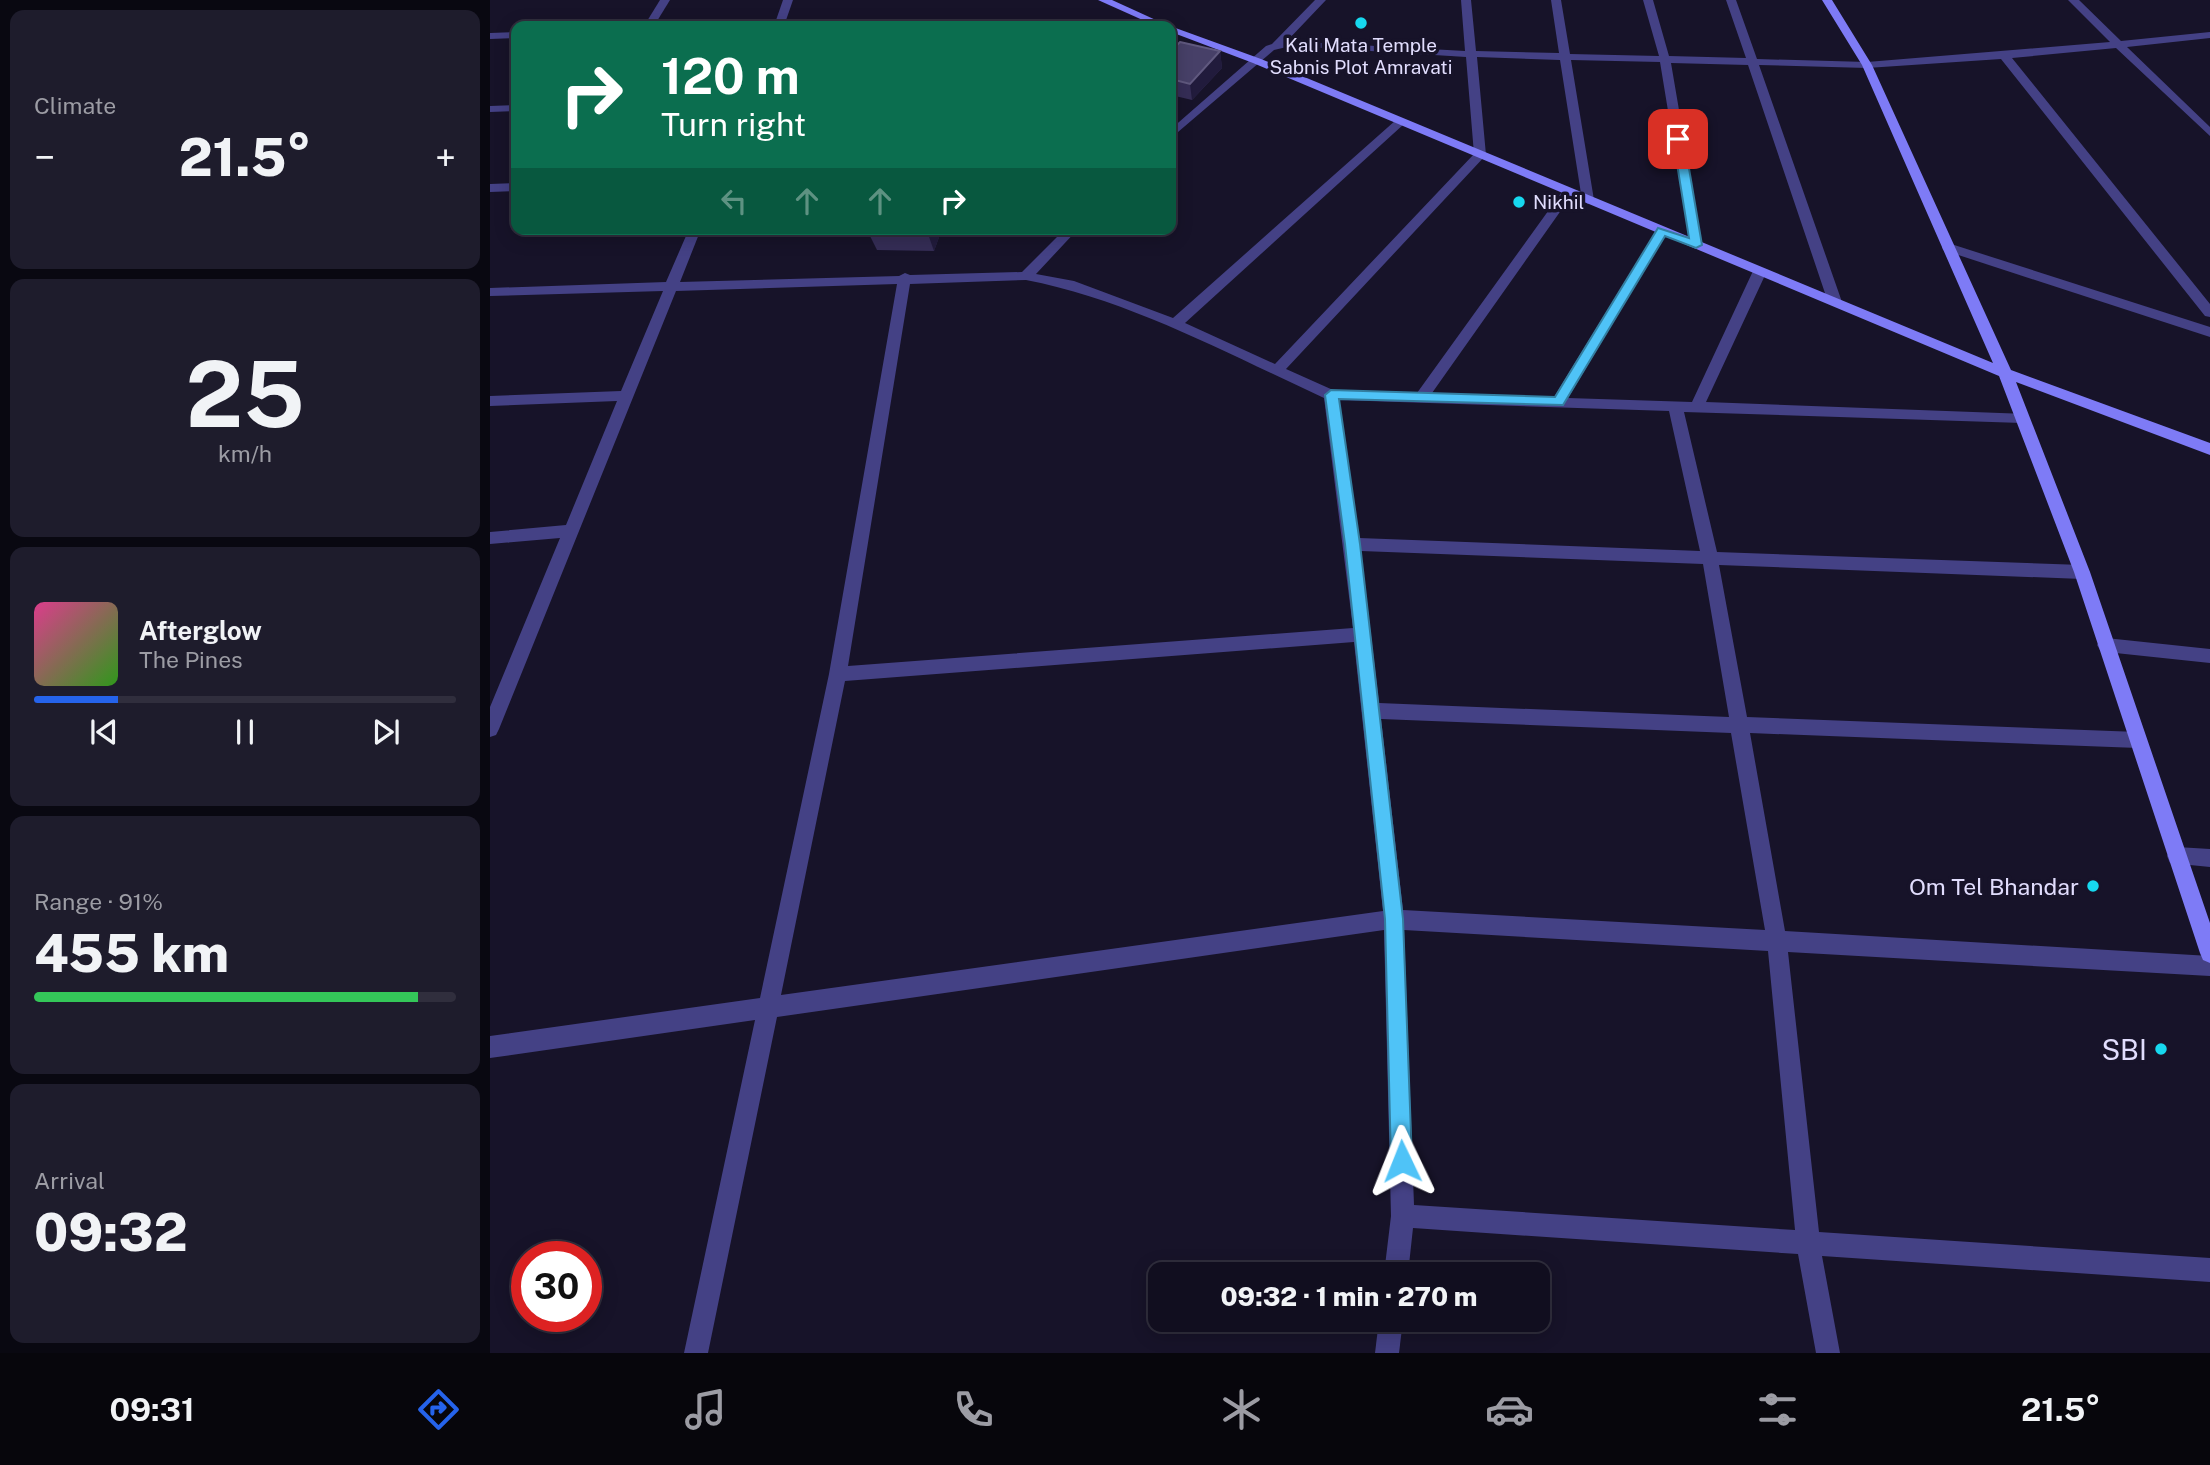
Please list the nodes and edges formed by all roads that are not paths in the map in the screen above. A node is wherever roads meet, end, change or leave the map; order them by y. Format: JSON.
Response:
{"nodes":[{"id":1,"x":665,"y":0,"type":"edge"},
{"id":2,"x":788,"y":0,"type":"edge"},
{"id":3,"x":1103,"y":0,"type":"edge"},
{"id":4,"x":1321,"y":0,"type":"edge"},
{"id":5,"x":1466,"y":0,"type":"edge"},
{"id":6,"x":1556,"y":0,"type":"edge"},
{"id":7,"x":1648,"y":0,"type":"edge"},
{"id":8,"x":1731,"y":0,"type":"edge"},
{"id":9,"x":1827,"y":0,"type":"edge"},
{"id":10,"x":2073,"y":0,"type":"edge"},
{"id":11,"x":652,"y":21,"type":"edge"},
{"id":12,"x":781,"y":21,"type":"edge"},
{"id":13,"x":1152,"y":21,"type":"edge"},
{"id":14,"x":1176,"y":31,"type":"edge"},
{"id":15,"x":511,"y":35,"type":"edge"},
{"id":16,"x":2210,"y":35,"type":"edge"},
{"id":17,"x":490,"y":36,"type":"edge"},
{"id":18,"x":1278,"y":44,"type":"junction"},
{"id":19,"x":2118,"y":44,"type":"junction"},
{"id":20,"x":1470,"y":54,"type":"junction"},
{"id":21,"x":2004,"y":56,"type":"junction"},
{"id":22,"x":1567,"y":57,"type":"junction"},
{"id":23,"x":1665,"y":60,"type":"junction"},
{"id":24,"x":1257,"y":61,"type":"junction"},
{"id":25,"x":1754,"y":63,"type":"junction"},
{"id":26,"x":1867,"y":65,"type":"junction"},
{"id":27,"x":511,"y":108,"type":"edge"},
{"id":28,"x":490,"y":109,"type":"edge"},
{"id":29,"x":1401,"y":122,"type":"junction"},
{"id":30,"x":1176,"y":131,"type":"edge"},
{"id":31,"x":2210,"y":133,"type":"edge"},
{"id":32,"x":1480,"y":155,"type":"junction"},
{"id":33,"x":511,"y":187,"type":"edge"},
{"id":34,"x":490,"y":188,"type":"edge"},
{"id":35,"x":1568,"y":192,"type":"junction"},
{"id":36,"x":1588,"y":200,"type":"junction"},
{"id":37,"x":1662,"y":231,"type":"junction"},
{"id":38,"x":692,"y":235,"type":"edge"},
{"id":39,"x":1066,"y":235,"type":"edge"},
{"id":40,"x":1696,"y":245,"type":"junction"},
{"id":41,"x":1948,"y":247,"type":"junction"},
{"id":42,"x":1760,"y":271,"type":"junction"},
{"id":43,"x":1026,"y":276,"type":"junction"},
{"id":44,"x":905,"y":277,"type":"junction"},
{"id":45,"x":669,"y":288,"type":"junction"},
{"id":46,"x":490,"y":292,"type":"edge"},
{"id":47,"x":1835,"y":302,"type":"junction"},
{"id":48,"x":2210,"y":313,"type":"edge"},
{"id":49,"x":1175,"y":324,"type":"junction"},
{"id":50,"x":2210,"y":332,"type":"edge"},
{"id":51,"x":1277,"y":370,"type":"junction"},
{"id":52,"x":2005,"y":373,"type":"junction"},
{"id":53,"x":1331,"y":395,"type":"junction"},
{"id":54,"x":628,"y":396,"type":"junction"},
{"id":55,"x":1421,"y":398,"type":"junction"},
{"id":56,"x":490,"y":401,"type":"edge"},
{"id":57,"x":1558,"y":402,"type":"junction"},
{"id":58,"x":1675,"y":406,"type":"junction"},
{"id":59,"x":1697,"y":407,"type":"junction"},
{"id":60,"x":2022,"y":418,"type":"junction"},
{"id":61,"x":2210,"y":449,"type":"edge"},
{"id":62,"x":572,"y":531,"type":"junction"},
{"id":63,"x":490,"y":538,"type":"edge"},
{"id":64,"x":1352,"y":544,"type":"junction"},
{"id":65,"x":1710,"y":558,"type":"junction"},
{"id":66,"x":2082,"y":572,"type":"junction"},
{"id":67,"x":1362,"y":635,"type":"junction"},
{"id":68,"x":2106,"y":645,"type":"junction"},
{"id":69,"x":2210,"y":656,"type":"edge"},
{"id":70,"x":838,"y":674,"type":"junction"},
{"id":71,"x":495,"y":703,"type":"edge"},
{"id":72,"x":1370,"y":711,"type":"junction"},
{"id":73,"x":1741,"y":725,"type":"junction"},
{"id":74,"x":490,"y":729,"type":"edge"},
{"id":75,"x":2138,"y":740,"type":"junction"},
{"id":76,"x":2177,"y":856,"type":"junction"},
{"id":77,"x":2210,"y":858,"type":"edge"},
{"id":78,"x":1394,"y":919,"type":"junction"},
{"id":79,"x":1777,"y":941,"type":"junction"},
{"id":80,"x":2210,"y":953,"type":"edge"},
{"id":81,"x":2210,"y":966,"type":"edge"},
{"id":82,"x":770,"y":1007,"type":"junction"},
{"id":83,"x":490,"y":1047,"type":"edge"},
{"id":84,"x":1403,"y":1216,"type":"junction"},
{"id":85,"x":1808,"y":1243,"type":"junction"},
{"id":86,"x":1397,"y":1262,"type":"edge"},
{"id":87,"x":2210,"y":1270,"type":"edge"},
{"id":88,"x":1390,"y":1332,"type":"edge"},
{"id":89,"x":696,"y":1353,"type":"edge"},
{"id":90,"x":1387,"y":1353,"type":"edge"},
{"id":91,"x":1828,"y":1353,"type":"edge"}],
"edges":[{"from":1,"to":11,"type":"street"},
{"from":2,"to":12,"type":"street"},
{"from":3,"to":13,"type":"street"},
{"from":4,"to":18,"type":"street"},
{"from":5,"to":20,"type":"street"},
{"from":6,"to":22,"type":"street"},
{"from":7,"to":23,"type":"street"},
{"from":8,"to":25,"type":"street"},
{"from":9,"to":26,"type":"street"},
{"from":10,"to":19,"type":"street"},
{"from":14,"to":24,"type":"street"},
{"from":15,"to":17,"type":"street"},
{"from":16,"to":19,"type":"street"},
{"from":18,"to":20,"type":"street"},
{"from":18,"to":24,"type":"street"},
{"from":19,"to":21,"type":"street"},
{"from":19,"to":31,"type":"street"},
{"from":20,"to":22,"type":"street"},
{"from":20,"to":32,"type":"street"},
{"from":21,"to":26,"type":"street"},
{"from":21,"to":48,"type":"street"},
{"from":22,"to":23,"type":"street"},
{"from":22,"to":36,"type":"street"},
{"from":23,"to":25,"type":"street"},
{"from":23,"to":40,"type":"street"},
{"from":24,"to":29,"type":"street"},
{"from":24,"to":30,"type":"street"},
{"from":25,"to":26,"type":"street"},
{"from":25,"to":47,"type":"street"},
{"from":26,"to":41,"type":"street"},
{"from":27,"to":28,"type":"street"},
{"from":29,"to":32,"type":"street"},
{"from":29,"to":49,"type":"street"},
{"from":32,"to":35,"type":"street"},
{"from":32,"to":51,"type":"street"},
{"from":33,"to":34,"type":"street"},
{"from":35,"to":36,"type":"street"},
{"from":35,"to":55,"type":"street"},
{"from":36,"to":37,"type":"street"},
{"from":37,"to":40,"type":"street"},
{"from":37,"to":57,"type":"street"},
{"from":38,"to":45,"type":"street"},
{"from":39,"to":43,"type":"street"},
{"from":40,"to":42,"type":"street"},
{"from":41,"to":50,"type":"street"},
{"from":41,"to":52,"type":"street"},
{"from":42,"to":47,"type":"street"},
{"from":42,"to":59,"type":"street"},
{"from":43,"to":44,"type":"street"},
{"from":43,"to":49,"type":"street"},
{"from":44,"to":45,"type":"street"},
{"from":44,"to":70,"type":"street"},
{"from":45,"to":46,"type":"street"},
{"from":45,"to":54,"type":"street"},
{"from":47,"to":52,"type":"street"},
{"from":49,"to":51,"type":"street"},
{"from":51,"to":53,"type":"street"},
{"from":52,"to":60,"type":"street"},
{"from":52,"to":61,"type":"street"},
{"from":53,"to":55,"type":"street"},
{"from":53,"to":64,"type":"street"},
{"from":54,"to":56,"type":"street"},
{"from":54,"to":62,"type":"street"},
{"from":55,"to":57,"type":"street"},
{"from":57,"to":58,"type":"street"},
{"from":58,"to":59,"type":"street"},
{"from":58,"to":65,"type":"street"},
{"from":59,"to":60,"type":"street"},
{"from":60,"to":66,"type":"street"},
{"from":62,"to":63,"type":"street"},
{"from":62,"to":71,"type":"street"},
{"from":64,"to":65,"type":"street"},
{"from":64,"to":67,"type":"street"},
{"from":65,"to":66,"type":"street"},
{"from":65,"to":73,"type":"street"},
{"from":66,"to":68,"type":"street"},
{"from":67,"to":70,"type":"street"},
{"from":67,"to":72,"type":"street"},
{"from":68,"to":69,"type":"street"},
{"from":68,"to":75,"type":"street"},
{"from":70,"to":82,"type":"street"},
{"from":71,"to":74,"type":"street"},
{"from":72,"to":73,"type":"street"},
{"from":72,"to":78,"type":"street"},
{"from":73,"to":75,"type":"street"},
{"from":73,"to":79,"type":"street"},
{"from":75,"to":76,"type":"street"},
{"from":76,"to":77,"type":"street"},
{"from":76,"to":80,"type":"street"},
{"from":78,"to":79,"type":"street"},
{"from":78,"to":82,"type":"street"},
{"from":78,"to":84,"type":"street"},
{"from":79,"to":81,"type":"street"},
{"from":79,"to":85,"type":"street"},
{"from":82,"to":83,"type":"street"},
{"from":82,"to":89,"type":"street"},
{"from":84,"to":85,"type":"street"},
{"from":84,"to":86,"type":"street"},
{"from":85,"to":87,"type":"street"},
{"from":85,"to":91,"type":"street"},
{"from":88,"to":90,"type":"street"}]}
